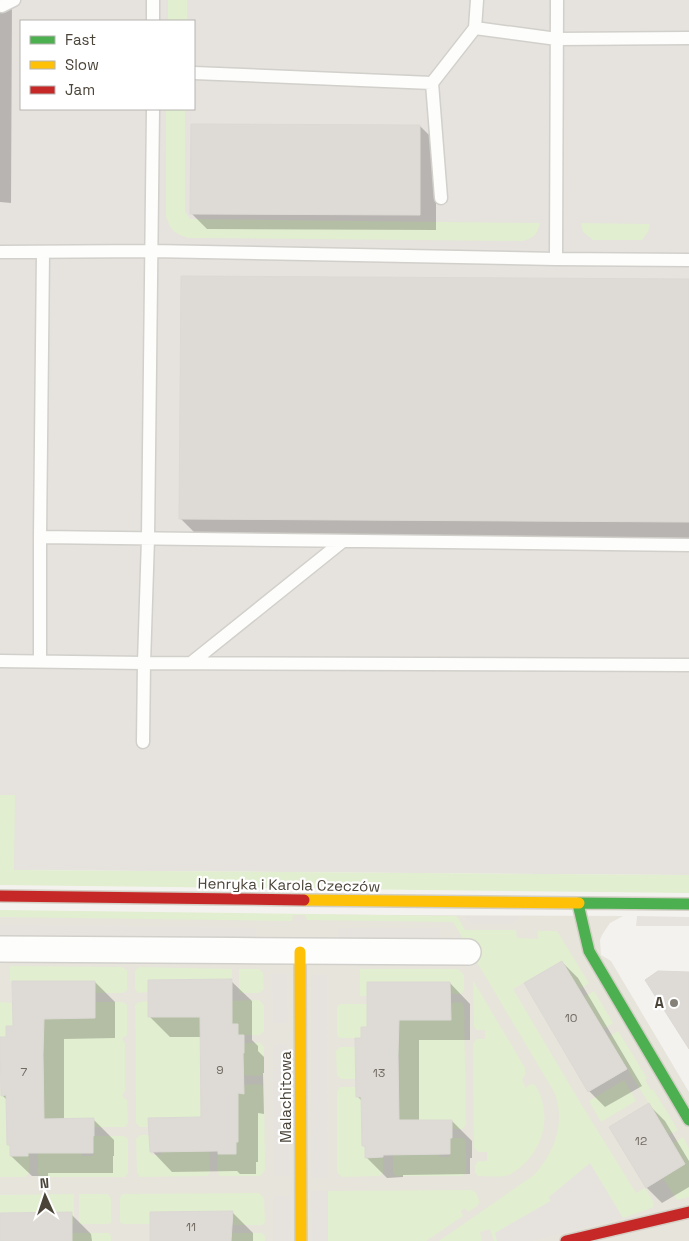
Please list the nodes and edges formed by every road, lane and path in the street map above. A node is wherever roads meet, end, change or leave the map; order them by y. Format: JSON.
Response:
{"nodes":[{"id":1,"x":14,"y":0,"type":"edge"},
{"id":2,"x":154,"y":0,"type":"edge"},
{"id":3,"x":476,"y":0,"type":"edge"},
{"id":4,"x":557,"y":0,"type":"edge"},
{"id":5,"x":2,"y":6,"type":"dead end"},
{"id":6,"x":153,"y":20,"type":"edge"},
{"id":7,"x":475,"y":28,"type":"junction"},
{"id":8,"x":689,"y":38,"type":"edge"},
{"id":9,"x":557,"y":39,"type":"junction"},
{"id":10,"x":195,"y":73,"type":"edge"},
{"id":11,"x":432,"y":83,"type":"junction"},
{"id":12,"x":153,"y":110,"type":"edge"},
{"id":13,"x":441,"y":198,"type":"dead end"},
{"id":14,"x":152,"y":251,"type":"junction"},
{"id":15,"x":0,"y":252,"type":"edge"},
{"id":16,"x":43,"y":252,"type":"junction"},
{"id":17,"x":556,"y":259,"type":"junction"},
{"id":18,"x":689,"y":260,"type":"edge"},
{"id":19,"x":40,"y":537,"type":"junction"},
{"id":20,"x":148,"y":538,"type":"junction"},
{"id":21,"x":343,"y":541,"type":"junction"},
{"id":22,"x":689,"y":545,"type":"edge"},
{"id":23,"x":0,"y":661,"type":"edge"},
{"id":24,"x":40,"y":661,"type":"junction"},
{"id":25,"x":144,"y":663,"type":"junction"},
{"id":26,"x":191,"y":663,"type":"junction"},
{"id":27,"x":689,"y":665,"type":"edge"},
{"id":28,"x":143,"y":742,"type":"dead end"},
{"id":29,"x":0,"y":896,"type":"edge"},
{"id":30,"x":578,"y":904,"type":"junction"},
{"id":31,"x":689,"y":904,"type":"edge"},
{"id":32,"x":0,"y":949,"type":"edge"},
{"id":33,"x":300,"y":952,"type":"junction"},
{"id":34,"x":468,"y":952,"type":"dead end"},
{"id":35,"x":689,"y":1120,"type":"edge"},
{"id":36,"x":689,"y":1212,"type":"edge"},
{"id":37,"x":301,"y":1241,"type":"edge"},
{"id":38,"x":566,"y":1241,"type":"edge"}],
"edges":[{"from":1,"to":5,"type":"lane"},
{"from":2,"to":6,"type":"lane"},
{"from":3,"to":7,"type":"lane"},
{"from":4,"to":9,"type":"lane"},
{"from":7,"to":9,"type":"lane"},
{"from":7,"to":11,"type":"lane"},
{"from":8,"to":9,"type":"lane"},
{"from":9,"to":17,"type":"lane"},
{"from":10,"to":11,"type":"lane"},
{"from":11,"to":13,"type":"lane"},
{"from":12,"to":14,"type":"lane"},
{"from":14,"to":16,"type":"lane"},
{"from":14,"to":17,"type":"lane"},
{"from":14,"to":20,"type":"lane"},
{"from":15,"to":16,"type":"lane"},
{"from":16,"to":19,"type":"lane"},
{"from":17,"to":18,"type":"lane"},
{"from":19,"to":20,"type":"lane"},
{"from":19,"to":24,"type":"lane"},
{"from":20,"to":21,"type":"lane"},
{"from":20,"to":25,"type":"lane"},
{"from":21,"to":22,"type":"lane"},
{"from":21,"to":26,"type":"lane"},
{"from":23,"to":24,"type":"lane"},
{"from":24,"to":25,"type":"lane"},
{"from":25,"to":26,"type":"lane"},
{"from":25,"to":28,"type":"lane"},
{"from":26,"to":27,"type":"lane"},
{"from":29,"to":30,"type":"street","name":"Henryka i Karola Czeczów"},
{"from":30,"to":31,"type":"street","name":"Henryka i Karola Czeczów"},
{"from":30,"to":35,"type":"street"},
{"from":32,"to":33,"type":"street"},
{"from":33,"to":34,"type":"street"},
{"from":33,"to":37,"type":"street","name":"Malachitowa"},
{"from":36,"to":38,"type":"street"}]}
